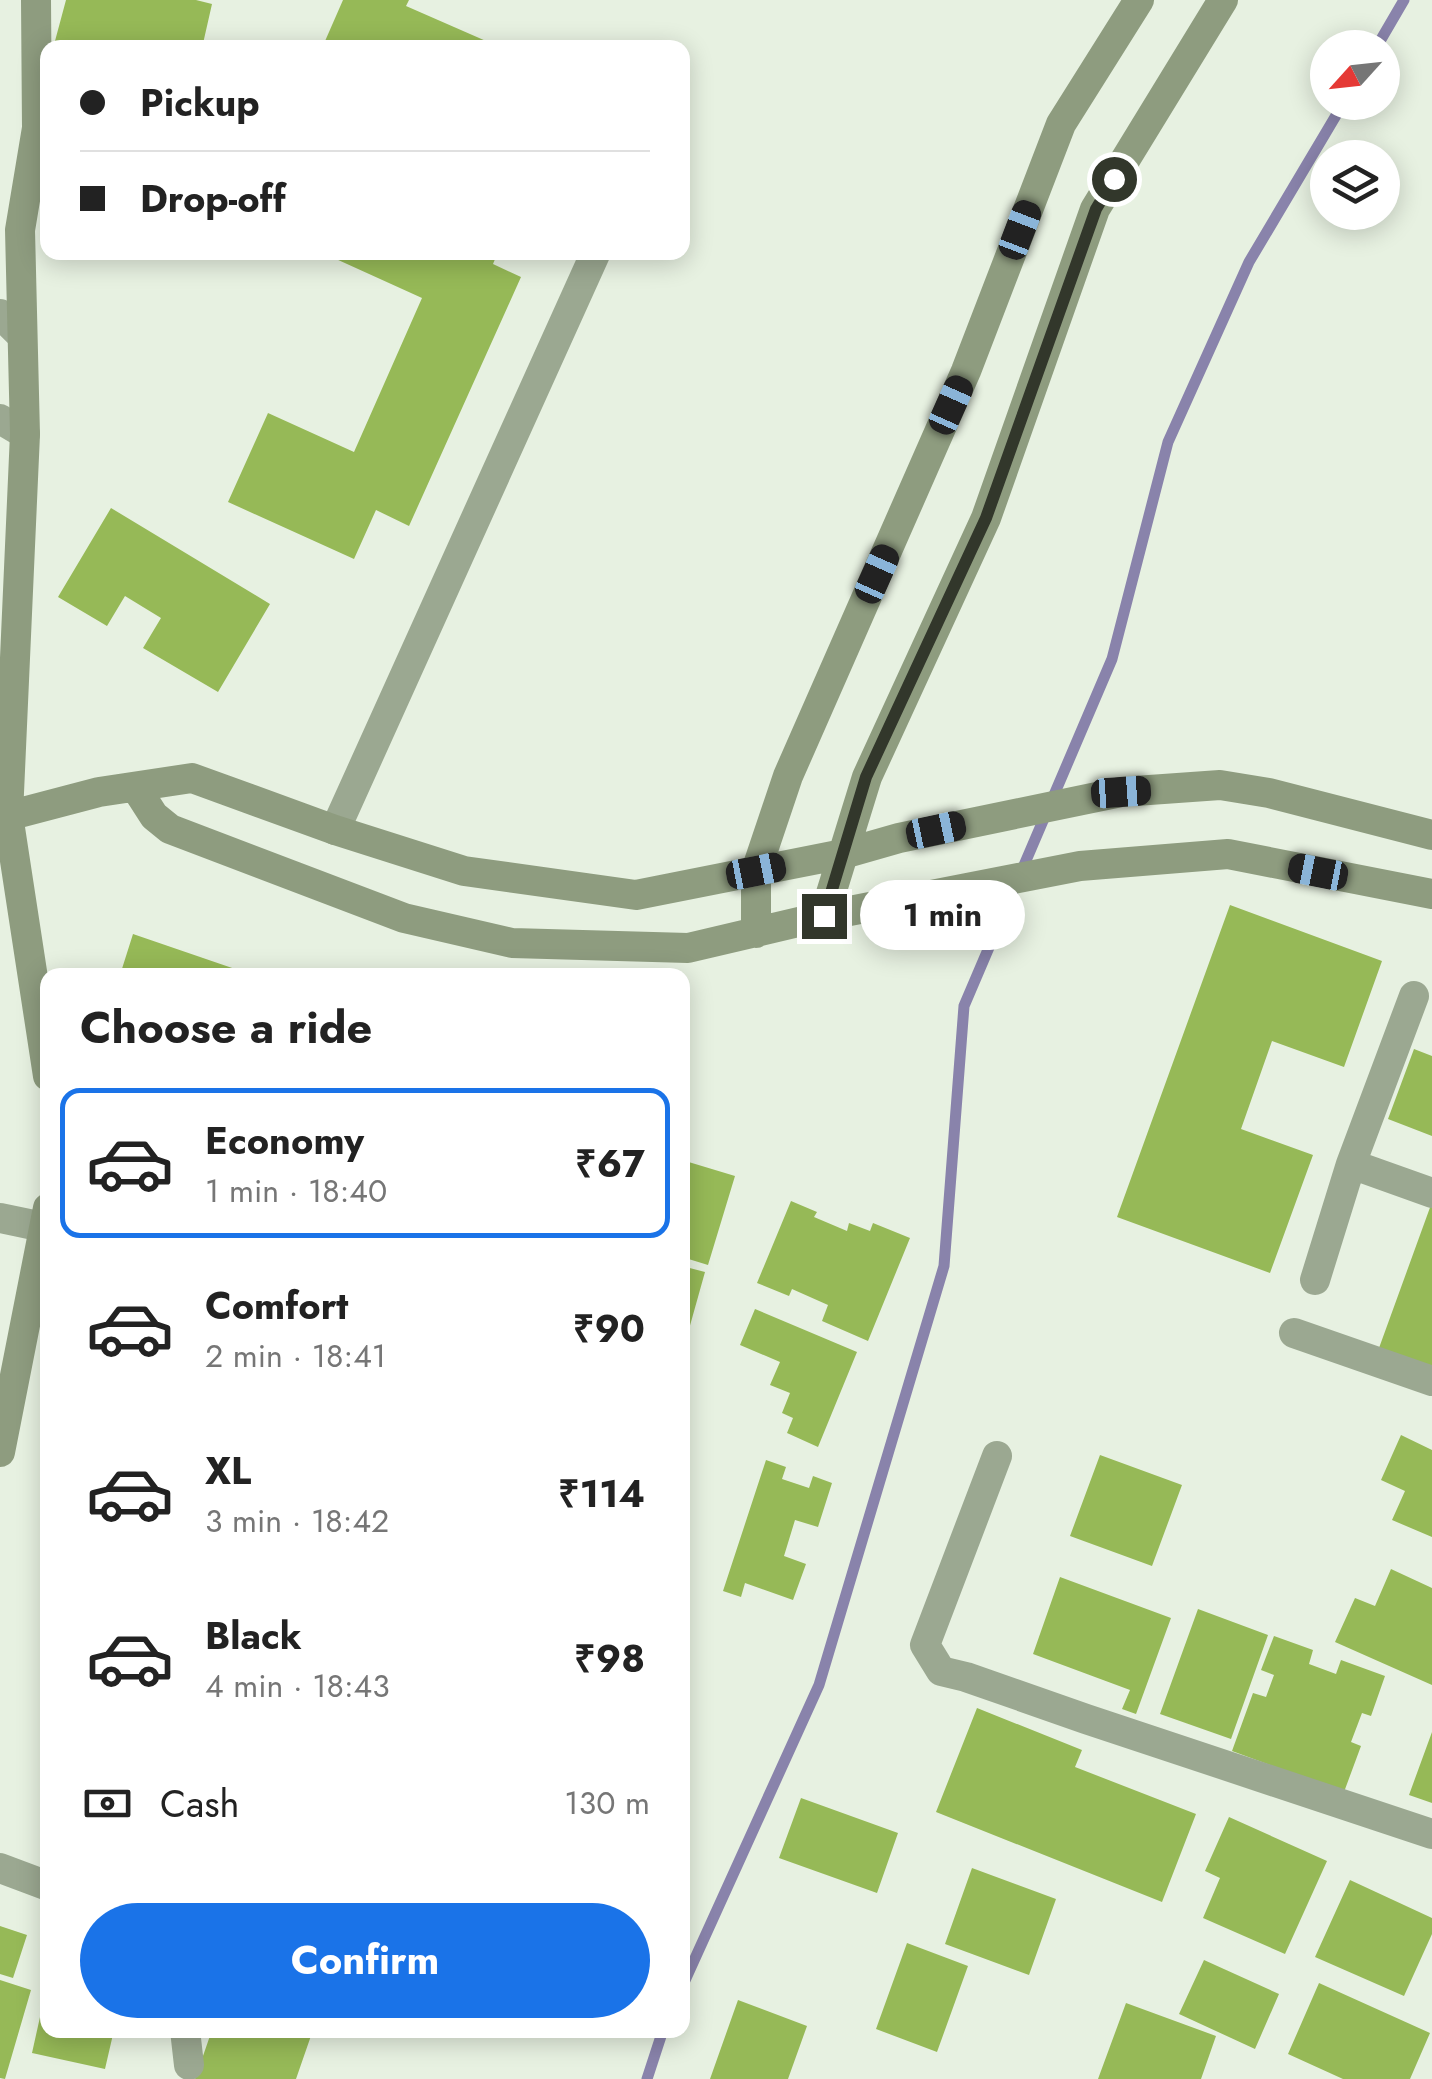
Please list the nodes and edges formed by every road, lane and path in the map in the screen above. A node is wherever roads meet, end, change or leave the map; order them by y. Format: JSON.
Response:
{"nodes":[{"id":1,"x":36,"y":0,"type":"edge"},
{"id":2,"x":1139,"y":0,"type":"edge"},
{"id":3,"x":1223,"y":0,"type":"edge"},
{"id":4,"x":592,"y":260,"type":"edge"},
{"id":5,"x":0,"y":314,"type":"edge"},
{"id":6,"x":22,"y":336,"type":"junction"},
{"id":7,"x":12,"y":426,"type":"edge"},
{"id":8,"x":8,"y":669,"type":"edge"},
{"id":9,"x":136,"y":788,"type":"junction"},
{"id":10,"x":4,"y":817,"type":"edge"},
{"id":11,"x":335,"y":830,"type":"junction"},
{"id":12,"x":1432,"y":835,"type":"edge"},
{"id":13,"x":843,"y":854,"type":"junction"},
{"id":14,"x":756,"y":871,"type":"junction"},
{"id":15,"x":1432,"y":894,"type":"edge"},
{"id":16,"x":824,"y":916,"type":"junction"},
{"id":17,"x":756,"y":933,"type":"junction"},
{"id":18,"x":1414,"y":996,"type":"dead end"},
{"id":19,"x":40,"y":1029,"type":"edge"},
{"id":20,"x":1351,"y":1164,"type":"junction"},
{"id":21,"x":1432,"y":1194,"type":"edge"},
{"id":22,"x":0,"y":1218,"type":"edge"},
{"id":23,"x":40,"y":1221,"type":"edge"},
{"id":24,"x":40,"y":1251,"type":"edge"},
{"id":25,"x":1315,"y":1280,"type":"dead end"},
{"id":26,"x":1294,"y":1334,"type":"dead end"},
{"id":27,"x":1432,"y":1381,"type":"edge"},
{"id":28,"x":0,"y":1452,"type":"edge"},
{"id":29,"x":998,"y":1456,"type":"dead end"},
{"id":30,"x":1432,"y":1834,"type":"edge"},
{"id":31,"x":0,"y":1868,"type":"edge"},
{"id":32,"x":40,"y":1883,"type":"edge"},
{"id":33,"x":185,"y":2038,"type":"edge"},
{"id":34,"x":188,"y":2065,"type":"dead end"}],
"edges":[{"from":1,"to":6,"type":"main road"},
{"from":2,"to":14,"type":"main road"},
{"from":3,"to":13,"type":"main road"},
{"from":4,"to":11,"type":"street"},
{"from":5,"to":6,"type":"street"},
{"from":6,"to":7,"type":"main road"},
{"from":7,"to":8,"type":"main road"},
{"from":8,"to":10,"type":"main road"},
{"from":9,"to":10,"type":"main road"},
{"from":9,"to":11,"type":"main road"},
{"from":9,"to":17,"type":"main road"},
{"from":10,"to":19,"type":"main road"},
{"from":11,"to":14,"type":"main road"},
{"from":12,"to":13,"type":"main road"},
{"from":13,"to":14,"type":"main road"},
{"from":13,"to":16,"type":"main road"},
{"from":14,"to":17,"type":"main road"},
{"from":15,"to":16,"type":"main road"},
{"from":16,"to":17,"type":"main road"},
{"from":18,"to":20,"type":"street"},
{"from":20,"to":21,"type":"street"},
{"from":20,"to":25,"type":"street"},
{"from":22,"to":23,"type":"street"},
{"from":24,"to":28,"type":"main road"},
{"from":26,"to":27,"type":"street"},
{"from":29,"to":30,"type":"street"},
{"from":31,"to":32,"type":"street"},
{"from":33,"to":34,"type":"street"}]}
